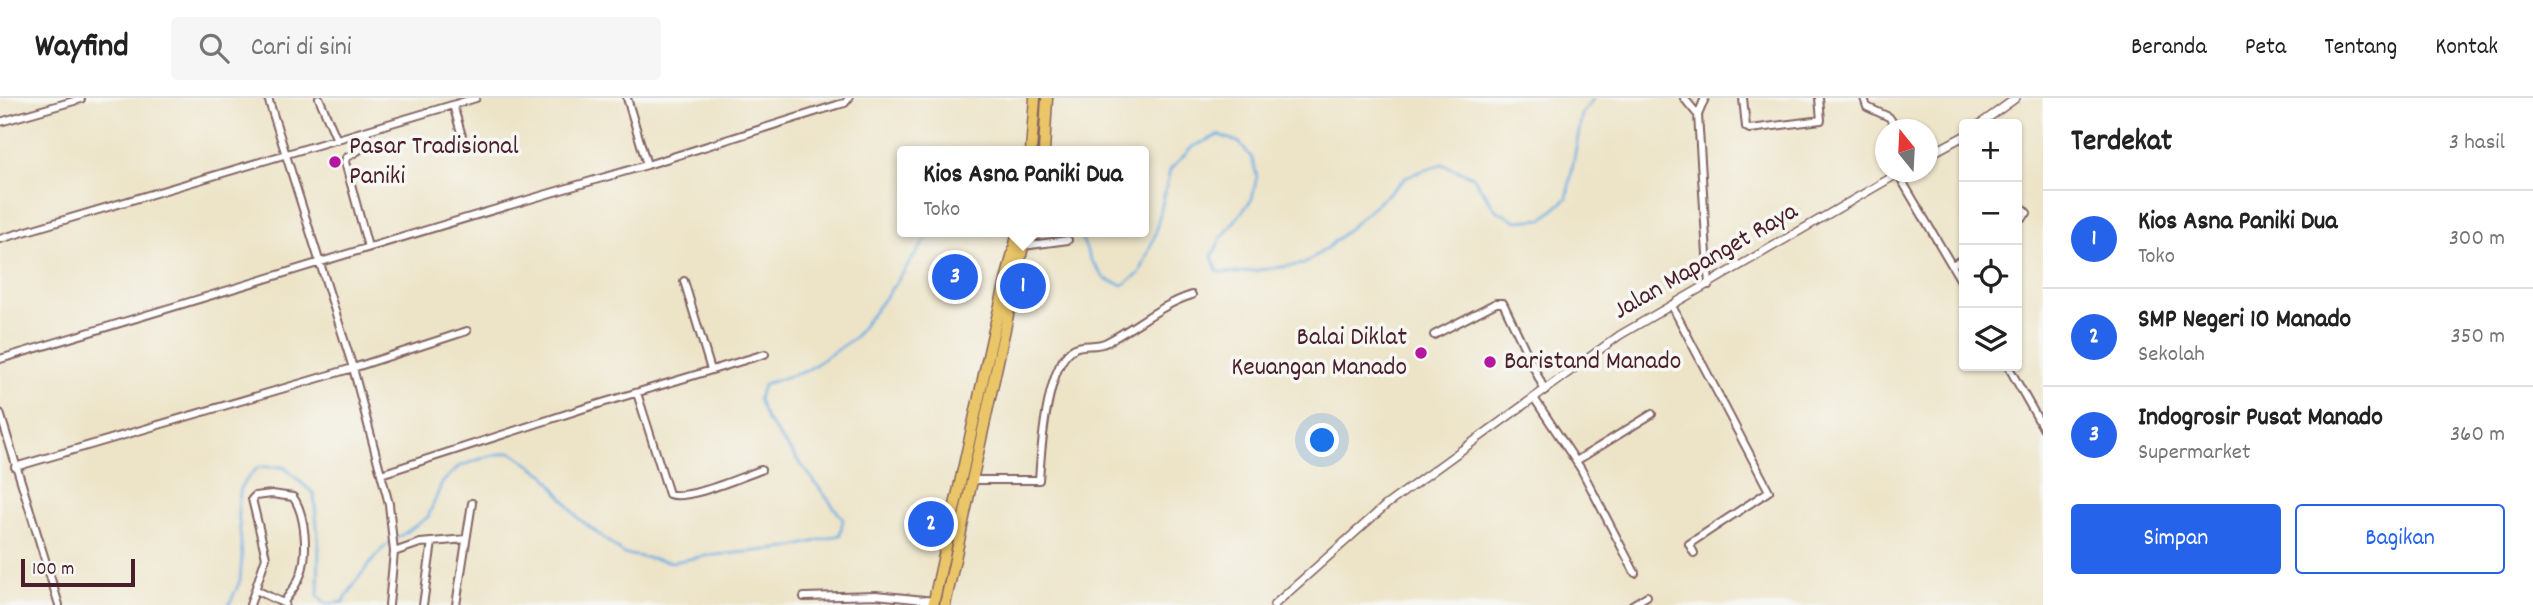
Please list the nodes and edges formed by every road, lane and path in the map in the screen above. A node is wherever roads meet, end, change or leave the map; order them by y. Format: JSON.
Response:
{"nodes":[{"id":1,"x":268,"y":98,"type":"edge"},
{"id":2,"x":319,"y":98,"type":"edge"},
{"id":3,"x":476,"y":98,"type":"edge"},
{"id":4,"x":627,"y":98,"type":"edge"},
{"id":5,"x":849,"y":98,"type":"edge"},
{"id":6,"x":1035,"y":98,"type":"edge"},
{"id":7,"x":1047,"y":98,"type":"edge"},
{"id":8,"x":1684,"y":98,"type":"edge"},
{"id":9,"x":1705,"y":98,"type":"edge"},
{"id":10,"x":1743,"y":98,"type":"edge"},
{"id":11,"x":1819,"y":98,"type":"edge"},
{"id":12,"x":1864,"y":98,"type":"edge"},
{"id":13,"x":2016,"y":98,"type":"edge"},
{"id":14,"x":81,"y":99,"type":"edge"},
{"id":15,"x":453,"y":105,"type":"junction"},
{"id":16,"x":1698,"y":115,"type":"junction"},
{"id":17,"x":1891,"y":119,"type":"edge"},
{"id":18,"x":1987,"y":119,"type":"edge"},
{"id":19,"x":0,"y":122,"type":"edge"},
{"id":20,"x":368,"y":131,"type":"junction"},
{"id":21,"x":1959,"y":139,"type":"edge"},
{"id":22,"x":337,"y":140,"type":"junction"},
{"id":23,"x":464,"y":143,"type":"dead end"},
{"id":24,"x":1031,"y":146,"type":"edge"},
{"id":25,"x":1044,"y":146,"type":"edge"},
{"id":26,"x":1938,"y":150,"type":"edge"},
{"id":27,"x":287,"y":155,"type":"junction"},
{"id":28,"x":647,"y":164,"type":"junction"},
{"id":29,"x":1885,"y":182,"type":"edge"},
{"id":30,"x":1905,"y":182,"type":"edge"},
{"id":31,"x":1017,"y":237,"type":"edge"},
{"id":32,"x":1026,"y":237,"type":"edge"},
{"id":33,"x":0,"y":239,"type":"edge"},
{"id":34,"x":1068,"y":240,"type":"dead end"},
{"id":35,"x":1023,"y":246,"type":"junction"},
{"id":36,"x":368,"y":247,"type":"junction"},
{"id":37,"x":1959,"y":261,"type":"edge"},
{"id":38,"x":319,"y":264,"type":"junction"},
{"id":39,"x":1952,"y":265,"type":"junction"},
{"id":40,"x":1959,"y":277,"type":"edge"},
{"id":41,"x":684,"y":281,"type":"dead end"},
{"id":42,"x":1709,"y":285,"type":"junction"},
{"id":43,"x":1192,"y":295,"type":"dead end"},
{"id":44,"x":1672,"y":306,"type":"junction"},
{"id":45,"x":467,"y":331,"type":"dead end"},
{"id":46,"x":998,"y":335,"type":"junction"},
{"id":47,"x":1434,"y":335,"type":"dead end"},
{"id":48,"x":765,"y":354,"type":"dead end"},
{"id":49,"x":0,"y":359,"type":"edge"},
{"id":50,"x":353,"y":368,"type":"junction"},
{"id":51,"x":711,"y":370,"type":"junction"},
{"id":52,"x":2011,"y":371,"type":"edge"},
{"id":53,"x":1545,"y":391,"type":"junction"},
{"id":54,"x":637,"y":393,"type":"junction"},
{"id":55,"x":1534,"y":398,"type":"junction"},
{"id":56,"x":0,"y":412,"type":"edge"},
{"id":57,"x":1652,"y":414,"type":"dead end"},
{"id":58,"x":2043,"y":428,"type":"edge"},
{"id":59,"x":1576,"y":461,"type":"junction"},
{"id":60,"x":15,"y":467,"type":"junction"},
{"id":61,"x":761,"y":470,"type":"dead end"},
{"id":62,"x":381,"y":474,"type":"junction"},
{"id":63,"x":972,"y":480,"type":"junction"},
{"id":64,"x":472,"y":503,"type":"dead end"},
{"id":65,"x":466,"y":539,"type":"junction"},
{"id":66,"x":432,"y":542,"type":"junction"},
{"id":67,"x":394,"y":552,"type":"junction"},
{"id":68,"x":1694,"y":553,"type":"dead end"},
{"id":69,"x":1635,"y":573,"type":"dead end"},
{"id":70,"x":257,"y":590,"type":"junction"},
{"id":71,"x":1647,"y":596,"type":"dead end"},
{"id":72,"x":804,"y":597,"type":"dead end"},
{"id":73,"x":934,"y":603,"type":"edge"},
{"id":74,"x":285,"y":604,"type":"edge"},
{"id":75,"x":59,"y":605,"type":"edge"},
{"id":76,"x":250,"y":605,"type":"edge"},
{"id":77,"x":388,"y":605,"type":"edge"},
{"id":78,"x":423,"y":605,"type":"edge"},
{"id":79,"x":456,"y":605,"type":"edge"},
{"id":80,"x":945,"y":605,"type":"edge"},
{"id":81,"x":1274,"y":605,"type":"edge"},
{"id":82,"x":1632,"y":605,"type":"edge"}],
"edges":[{"from":1,"to":27,"type":"street"},
{"from":2,"to":22,"type":"street"},
{"from":3,"to":15,"type":"street"},
{"from":4,"to":28,"type":"street"},
{"from":5,"to":28,"type":"street"},
{"from":6,"to":24,"type":"highway"},
{"from":7,"to":25,"type":"highway"},
{"from":8,"to":16,"type":"street"},
{"from":9,"to":16,"type":"street"},
{"from":10,"to":11,"type":"street"},
{"from":12,"to":17,"type":"street"},
{"from":13,"to":18,"type":"street"},
{"from":14,"to":19,"type":"street"},
{"from":15,"to":20,"type":"street"},
{"from":15,"to":23,"type":"street"},
{"from":16,"to":42,"type":"street"},
{"from":20,"to":22,"type":"street"},
{"from":20,"to":36,"type":"street"},
{"from":21,"to":26,"type":"street"},
{"from":22,"to":27,"type":"street"},
{"from":27,"to":33,"type":"street"},
{"from":27,"to":38,"type":"street"},
{"from":28,"to":36,"type":"street"},
{"from":29,"to":42,"type":"street","name":"Jalan Mapanget Raya"},
{"from":30,"to":39,"type":"street"},
{"from":31,"to":46,"type":"highway"},
{"from":32,"to":35,"type":"highway"},
{"from":34,"to":35,"type":"street"},
{"from":35,"to":46,"type":"highway"},
{"from":36,"to":38,"type":"street"},
{"from":37,"to":39,"type":"street"},
{"from":38,"to":49,"type":"street"},
{"from":38,"to":50,"type":"street"},
{"from":39,"to":40,"type":"street"},
{"from":41,"to":51,"type":"street"},
{"from":42,"to":44,"type":"street","name":"Jalan Mapanget Raya"},
{"from":43,"to":63,"type":"street"},
{"from":44,"to":53,"type":"street","name":"Jalan Mapanget Raya"},
{"from":44,"to":68,"type":"street"},
{"from":45,"to":50,"type":"street"},
{"from":46,"to":63,"type":"highway"},
{"from":46,"to":73,"type":"highway"},
{"from":47,"to":53,"type":"street"},
{"from":48,"to":51,"type":"street"},
{"from":50,"to":60,"type":"street"},
{"from":50,"to":62,"type":"street"},
{"from":51,"to":54,"type":"street"},
{"from":52,"to":58,"type":"street"},
{"from":53,"to":55,"type":"street","name":"Jalan Mapanget Raya"},
{"from":54,"to":61,"type":"street"},
{"from":54,"to":62,"type":"street"},
{"from":55,"to":59,"type":"street"},
{"from":55,"to":81,"type":"street","name":"Jalan Mapanget Raya"},
{"from":56,"to":60,"type":"street"},
{"from":57,"to":59,"type":"street"},
{"from":59,"to":69,"type":"street"},
{"from":60,"to":75,"type":"street"},
{"from":62,"to":67,"type":"street"},
{"from":63,"to":80,"type":"highway"},
{"from":64,"to":65,"type":"street"},
{"from":65,"to":66,"type":"street"},
{"from":65,"to":79,"type":"street"},
{"from":66,"to":67,"type":"street"},
{"from":66,"to":78,"type":"street"},
{"from":67,"to":77,"type":"street"},
{"from":70,"to":74,"type":"street"},
{"from":70,"to":74,"type":"street"},
{"from":70,"to":76,"type":"street"},
{"from":71,"to":82,"type":"street"},
{"from":72,"to":73,"type":"street"}]}
